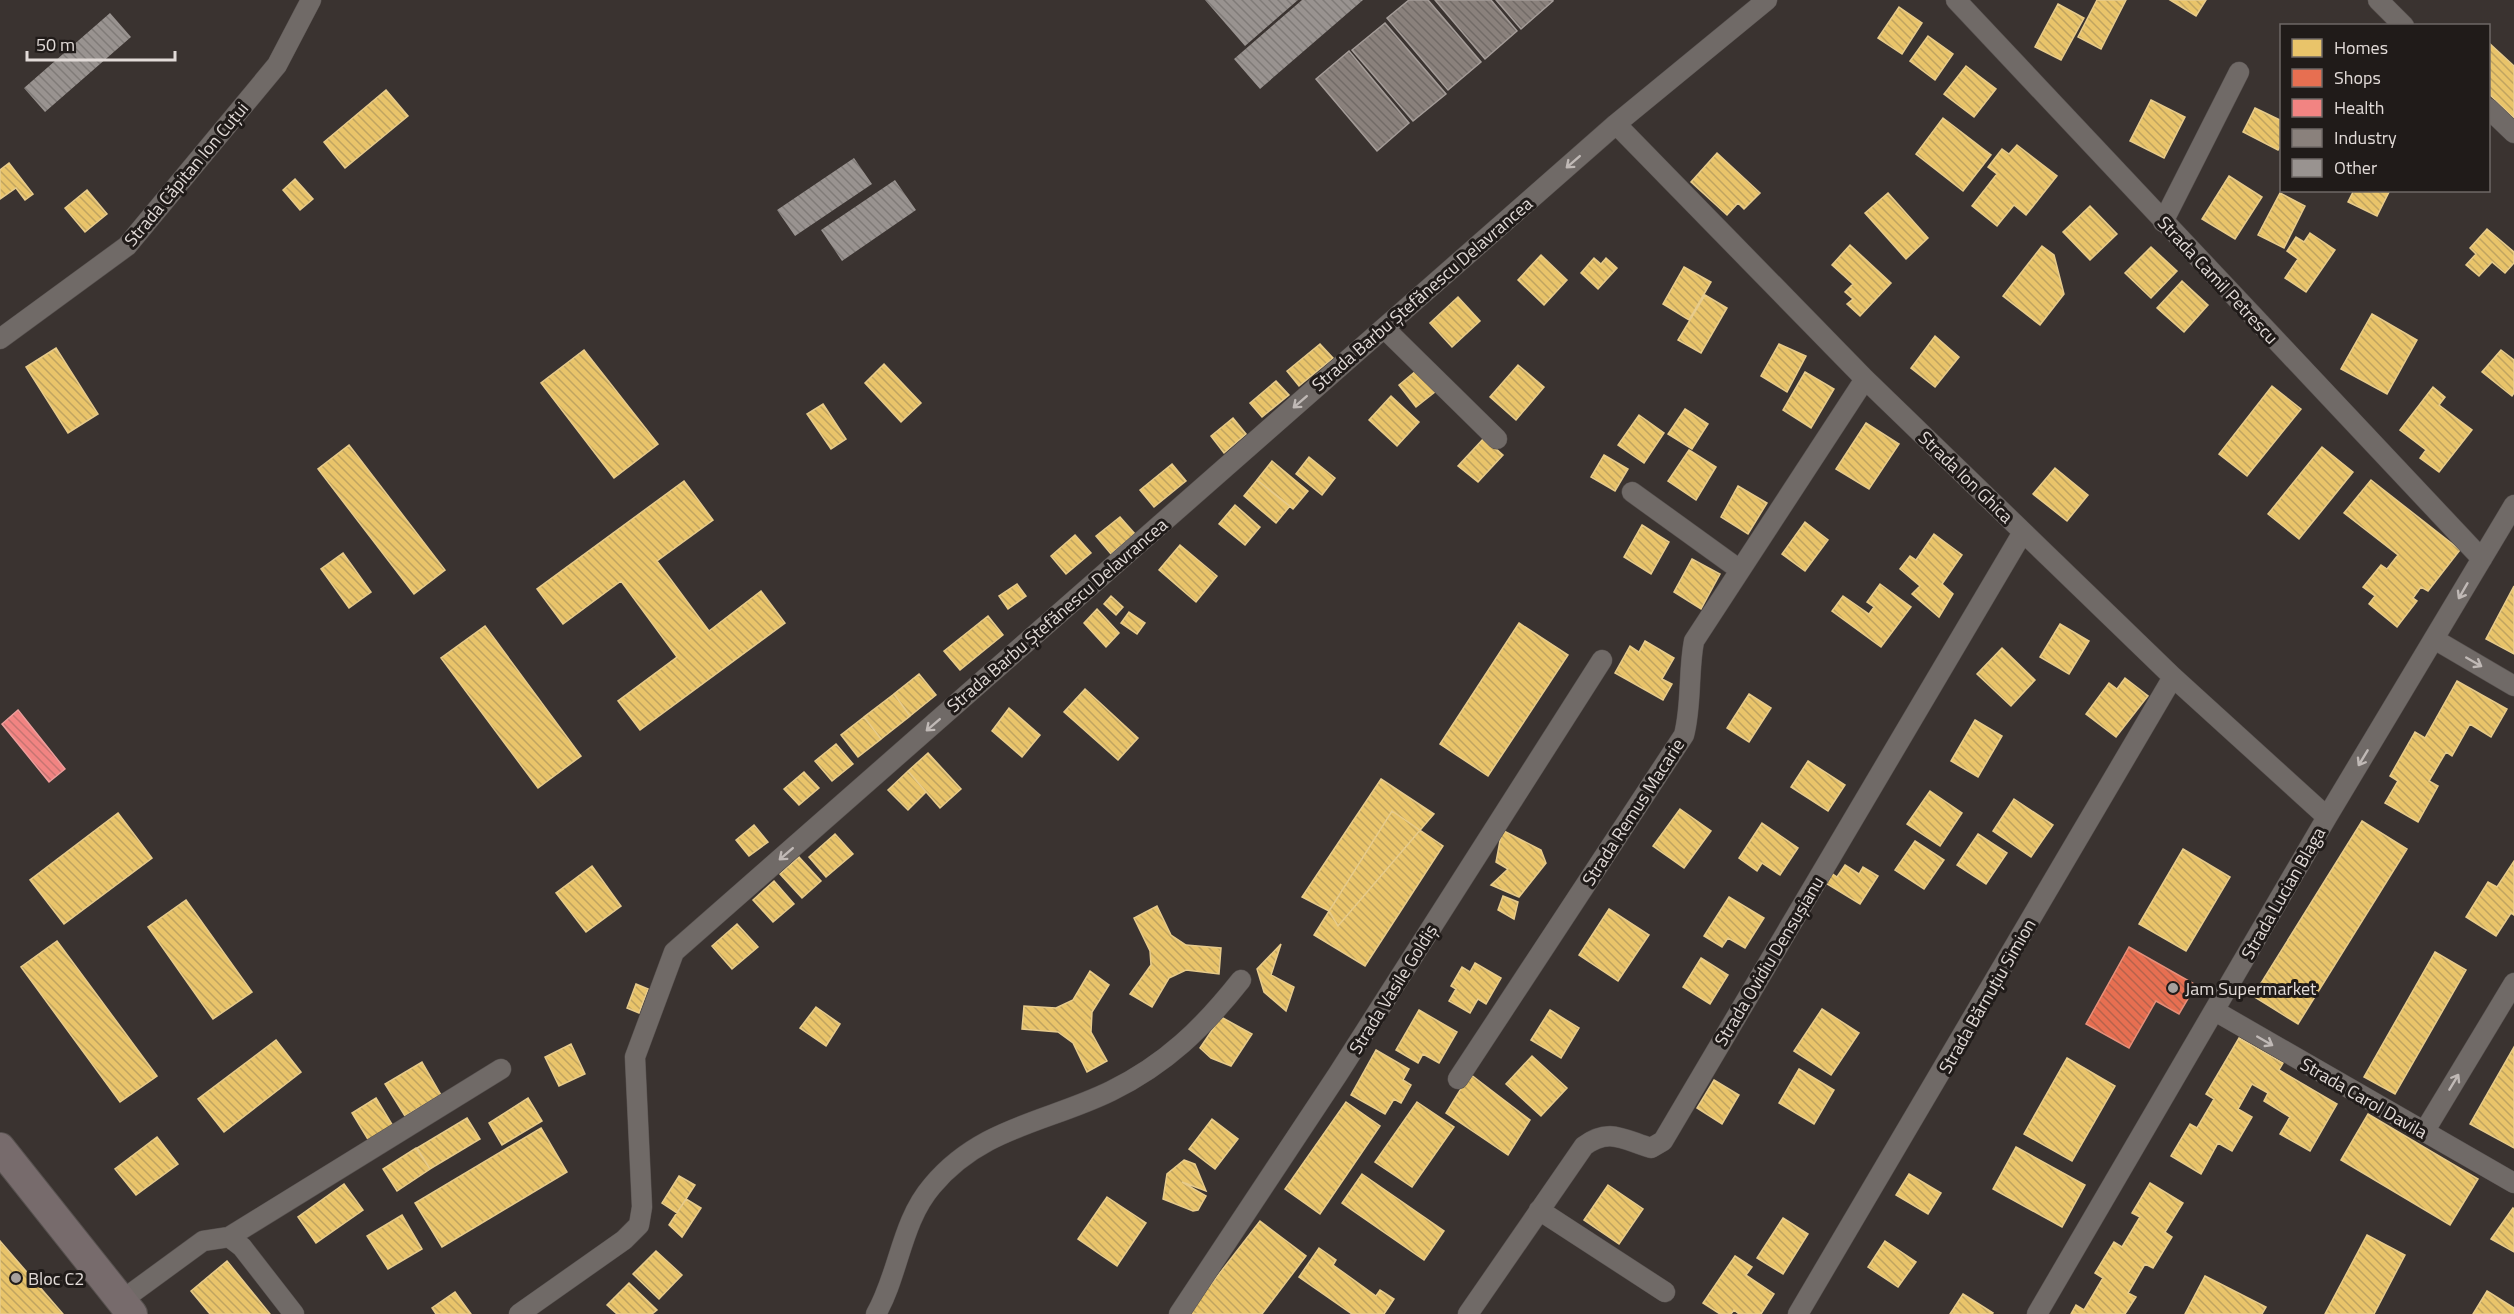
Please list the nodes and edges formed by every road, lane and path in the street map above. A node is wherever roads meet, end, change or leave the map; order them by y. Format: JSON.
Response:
{"nodes":[{"id":1,"x":311,"y":0,"type":"edge"},
{"id":2,"x":1767,"y":0,"type":"edge"},
{"id":3,"x":1956,"y":0,"type":"edge"},
{"id":4,"x":2378,"y":0,"type":"edge"},
{"id":5,"x":2402,"y":24,"type":"edge"},
{"id":6,"x":2239,"y":72,"type":"dead end"},
{"id":7,"x":2490,"y":110,"type":"edge"},
{"id":8,"x":1617,"y":124,"type":"junction"},
{"id":9,"x":2514,"y":133,"type":"edge"},
{"id":10,"x":2163,"y":222,"type":"junction"},
{"id":11,"x":1384,"y":328,"type":"junction"},
{"id":12,"x":0,"y":339,"type":"edge"},
{"id":13,"x":1865,"y":379,"type":"junction"},
{"id":14,"x":1497,"y":439,"type":"dead end"},
{"id":15,"x":1632,"y":492,"type":"dead end"},
{"id":16,"x":2514,"y":504,"type":"edge"},
{"id":17,"x":2023,"y":532,"type":"junction"},
{"id":18,"x":2481,"y":559,"type":"junction"},
{"id":19,"x":1740,"y":570,"type":"junction"},
{"id":20,"x":2434,"y":639,"type":"junction"},
{"id":21,"x":1602,"y":660,"type":"dead end"},
{"id":22,"x":2173,"y":677,"type":"junction"},
{"id":23,"x":2514,"y":686,"type":"edge"},
{"id":24,"x":2327,"y":817,"type":"junction"},
{"id":25,"x":1241,"y":980,"type":"dead end"},
{"id":26,"x":2514,"y":982,"type":"edge"},
{"id":27,"x":2215,"y":1011,"type":"junction"},
{"id":28,"x":501,"y":1069,"type":"dead end"},
{"id":29,"x":1458,"y":1079,"type":"dead end"},
{"id":30,"x":2424,"y":1132,"type":"junction"},
{"id":31,"x":0,"y":1148,"type":"edge"},
{"id":32,"x":2514,"y":1184,"type":"edge"},
{"id":33,"x":1539,"y":1209,"type":"junction"},
{"id":34,"x":229,"y":1237,"type":"junction"},
{"id":35,"x":1665,"y":1292,"type":"dead end"},
{"id":36,"x":127,"y":1307,"type":"edge"},
{"id":37,"x":294,"y":1314,"type":"edge"},
{"id":38,"x":519,"y":1314,"type":"edge"},
{"id":39,"x":876,"y":1314,"type":"edge"},
{"id":40,"x":1179,"y":1314,"type":"edge"},
{"id":41,"x":1468,"y":1314,"type":"edge"},
{"id":42,"x":1798,"y":1314,"type":"edge"},
{"id":43,"x":2037,"y":1314,"type":"edge"}],
"edges":[{"from":1,"to":12,"type":"street","name":"Strada Căpitan Ion Cuțui"},
{"from":2,"to":8,"type":"street","name":"Strada Barbu Ștefănescu Delavrancea"},
{"from":3,"to":10,"type":"street","name":"Strada Camil Petrescu"},
{"from":4,"to":5,"type":"street"},
{"from":6,"to":10,"type":"street"},
{"from":7,"to":9,"type":"street"},
{"from":8,"to":11,"type":"street","name":"Strada Barbu Ștefănescu Delavrancea","one_way":true},
{"from":8,"to":13,"type":"street","name":"Strada Ion Ghica"},
{"from":10,"to":18,"type":"street","name":"Strada Camil Petrescu"},
{"from":11,"to":14,"type":"street"},
{"from":11,"to":38,"type":"street","name":"Strada Barbu Ștefănescu Delavrancea","one_way":true},
{"from":13,"to":17,"type":"street","name":"Strada Ion Ghica"},
{"from":13,"to":19,"type":"street","name":"Strada Remus Macarie"},
{"from":15,"to":19,"type":"street"},
{"from":16,"to":18,"type":"street","name":"Strada Lucian Blaga"},
{"from":17,"to":22,"type":"street","name":"Strada Ion Ghica"},
{"from":17,"to":33,"type":"street","name":"Strada Ovidiu Densușianu"},
{"from":18,"to":20,"type":"street","name":"Strada Lucian Blaga","one_way":true},
{"from":19,"to":29,"type":"street","name":"Strada Remus Macarie"},
{"from":20,"to":23,"type":"street","one_way":true},
{"from":20,"to":24,"type":"street","name":"Strada Lucian Blaga","one_way":true},
{"from":21,"to":40,"type":"street","name":"Strada Vasile Goldiș"},
{"from":22,"to":24,"type":"street","name":"Strada Ion Ghica"},
{"from":22,"to":42,"type":"street","name":"Strada Bărnuțiu Simion"},
{"from":24,"to":27,"type":"street","name":"Strada Lucian Blaga"},
{"from":25,"to":39,"type":"street"},
{"from":30,"to":26,"type":"street","one_way":true},
{"from":27,"to":30,"type":"street","name":"Strada Carol Davila","one_way":true},
{"from":27,"to":43,"type":"street","name":"Strada Lucian Blaga"},
{"from":28,"to":34,"type":"street"},
{"from":30,"to":32,"type":"street","name":"Strada Carol Davila"},
{"from":31,"to":36,"type":"main road"},
{"from":33,"to":35,"type":"street"},
{"from":33,"to":41,"type":"street","name":"Strada Ovidiu Densușianu"},
{"from":34,"to":36,"type":"street"},
{"from":34,"to":37,"type":"street"}]}
